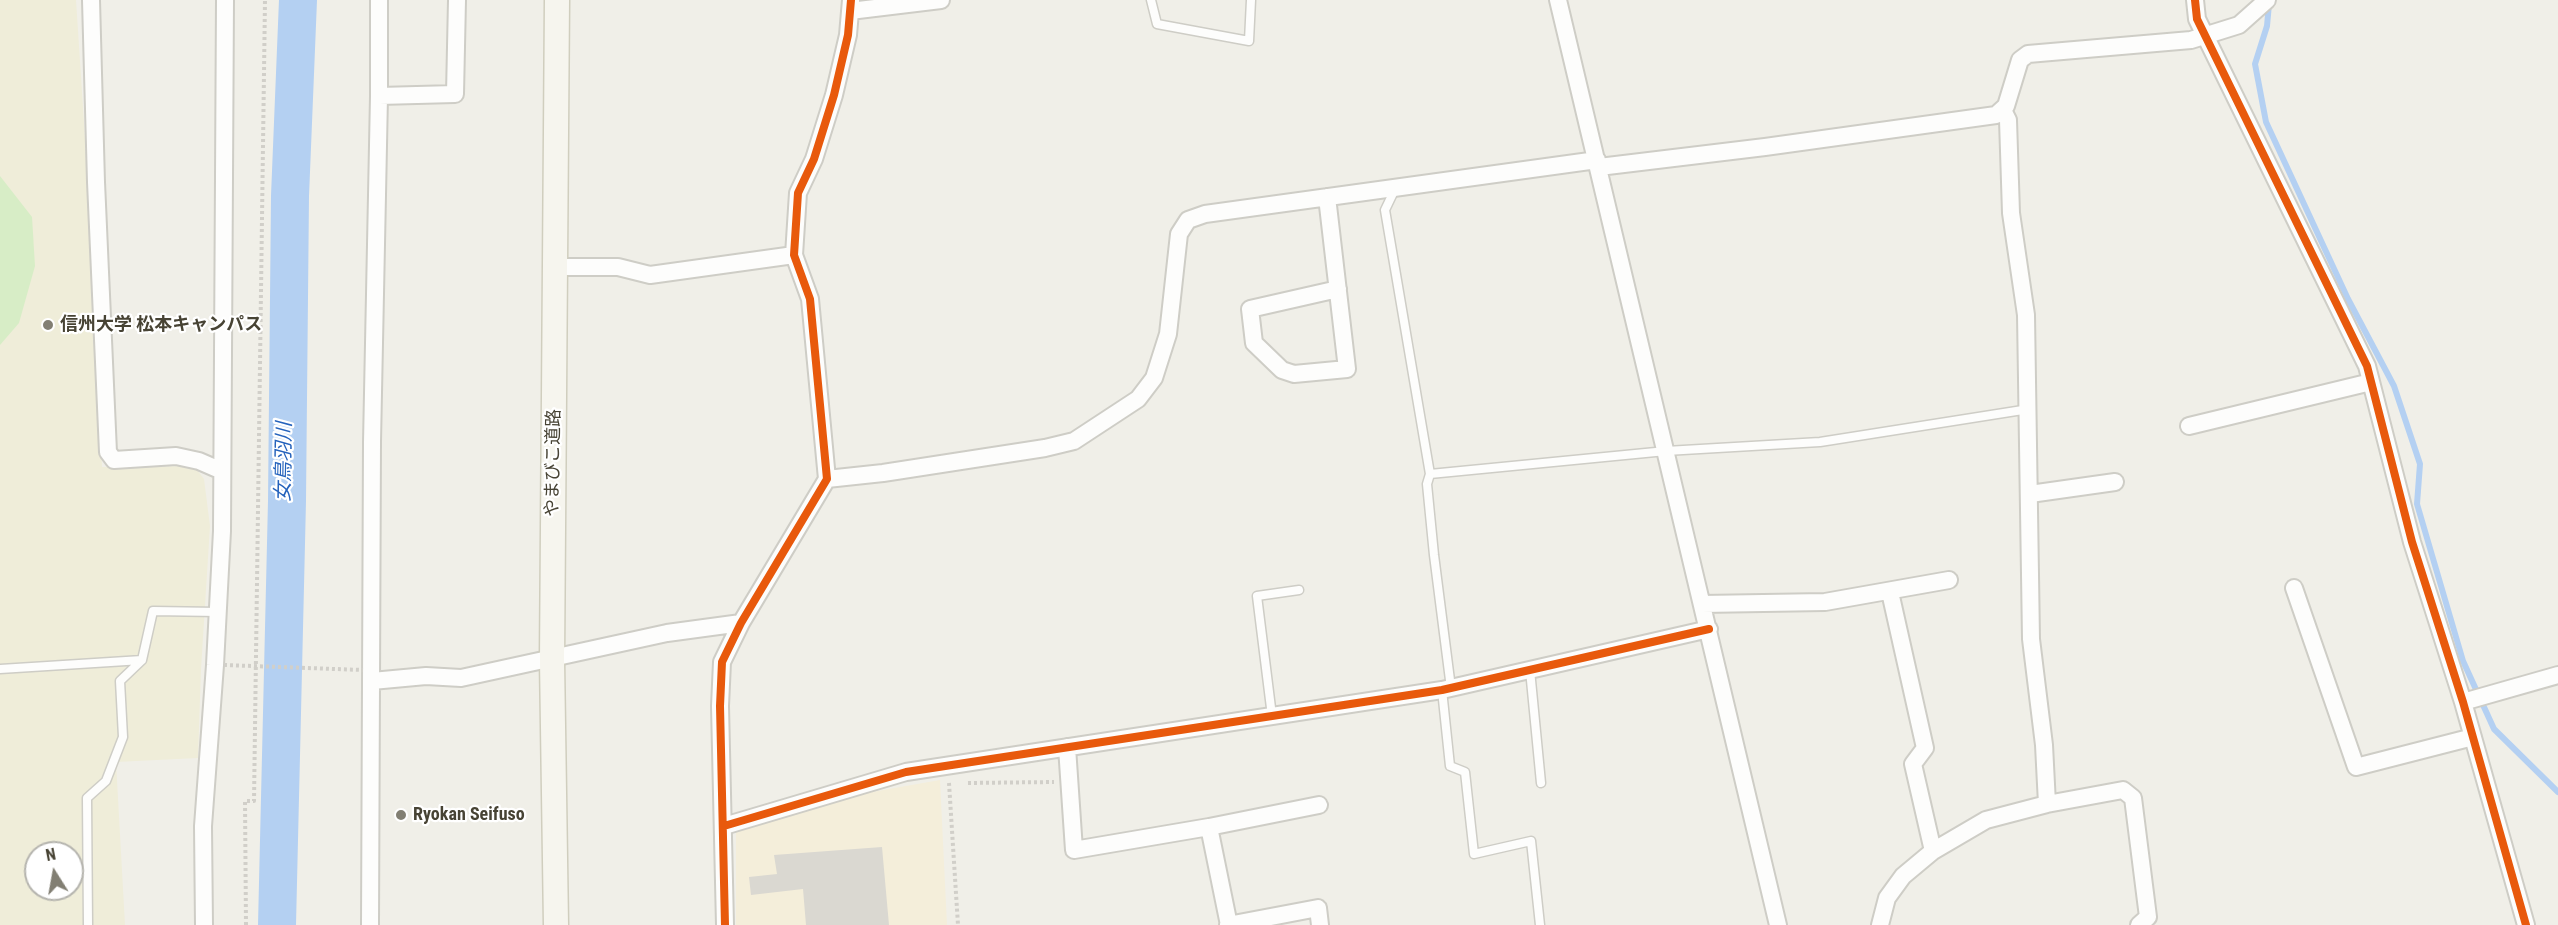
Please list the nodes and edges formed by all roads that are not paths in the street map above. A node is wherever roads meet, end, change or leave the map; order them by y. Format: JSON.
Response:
{"nodes":[{"id":1,"x":91,"y":0,"type":"edge"},
{"id":2,"x":225,"y":0,"type":"edge"},
{"id":3,"x":379,"y":0,"type":"edge"},
{"id":4,"x":457,"y":0,"type":"edge"},
{"id":5,"x":557,"y":0,"type":"edge"},
{"id":6,"x":941,"y":0,"type":"edge"},
{"id":7,"x":1151,"y":0,"type":"edge"},
{"id":8,"x":1251,"y":0,"type":"edge"},
{"id":9,"x":1558,"y":0,"type":"edge"},
{"id":10,"x":2195,"y":0,"type":"edge"},
{"id":11,"x":2267,"y":0,"type":"edge"},
{"id":12,"x":850,"y":5,"type":"edge"},
{"id":13,"x":2206,"y":35,"type":"junction"},
{"id":14,"x":379,"y":96,"type":"junction"},
{"id":15,"x":2003,"y":110,"type":"junction"},
{"id":16,"x":1598,"y":163,"type":"junction"},
{"id":17,"x":1397,"y":186,"type":"junction"},
{"id":18,"x":1327,"y":197,"type":"junction"},
{"id":19,"x":794,"y":255,"type":"junction"},
{"id":20,"x":556,"y":267,"type":"junction"},
{"id":21,"x":1338,"y":289,"type":"junction"},
{"id":22,"x":2371,"y":382,"type":"junction"},
{"id":23,"x":2029,"y":409,"type":"junction"},
{"id":24,"x":2188,"y":426,"type":"dead end"},
{"id":25,"x":1666,"y":451,"type":"junction"},
{"id":26,"x":222,"y":471,"type":"junction"},
{"id":27,"x":1430,"y":474,"type":"junction"},
{"id":28,"x":827,"y":479,"type":"junction"},
{"id":29,"x":2115,"y":482,"type":"dead end"},
{"id":30,"x":2030,"y":494,"type":"junction"},
{"id":31,"x":1949,"y":580,"type":"dead end"},
{"id":32,"x":2294,"y":588,"type":"dead end"},
{"id":33,"x":1299,"y":590,"type":"dead end"},
{"id":34,"x":1890,"y":592,"type":"junction"},
{"id":35,"x":1702,"y":604,"type":"junction"},
{"id":36,"x":218,"y":612,"type":"junction"},
{"id":37,"x":741,"y":623,"type":"junction"},
{"id":38,"x":1709,"y":629,"type":"junction"},
{"id":39,"x":142,"y":660,"type":"junction"},
{"id":40,"x":552,"y":660,"type":"junction"},
{"id":41,"x":0,"y":669,"type":"edge"},
{"id":42,"x":1530,"y":670,"type":"junction"},
{"id":43,"x":368,"y":675,"type":"junction"},
{"id":44,"x":2558,"y":675,"type":"edge"},
{"id":45,"x":1446,"y":689,"type":"junction"},
{"id":46,"x":2463,"y":702,"type":"junction"},
{"id":47,"x":1272,"y":716,"type":"junction"},
{"id":48,"x":2473,"y":737,"type":"junction"},
{"id":49,"x":1067,"y":747,"type":"junction"},
{"id":50,"x":1541,"y":783,"type":"dead end"},
{"id":51,"x":2047,"y":804,"type":"junction"},
{"id":52,"x":1319,"y":805,"type":"dead end"},
{"id":53,"x":724,"y":826,"type":"junction"},
{"id":54,"x":1209,"y":827,"type":"junction"},
{"id":55,"x":1933,"y":851,"type":"junction"},
{"id":56,"x":88,"y":925,"type":"edge"},
{"id":57,"x":204,"y":925,"type":"edge"},
{"id":58,"x":370,"y":925,"type":"edge"},
{"id":59,"x":556,"y":925,"type":"edge"},
{"id":60,"x":725,"y":925,"type":"edge"},
{"id":61,"x":1228,"y":925,"type":"edge"},
{"id":62,"x":1320,"y":925,"type":"edge"},
{"id":63,"x":1540,"y":925,"type":"edge"},
{"id":64,"x":1778,"y":925,"type":"edge"},
{"id":65,"x":1880,"y":925,"type":"edge"},
{"id":66,"x":2139,"y":925,"type":"edge"},
{"id":67,"x":2526,"y":925,"type":"edge"}],
"edges":[{"from":1,"to":26,"type":"street"},
{"from":2,"to":26,"type":"street"},
{"from":3,"to":14,"type":"street"},
{"from":4,"to":14,"type":"street"},
{"from":5,"to":20,"type":"street","name":"やまびこ道路"},
{"from":6,"to":12,"type":"street"},
{"from":7,"to":8,"type":"lane"},
{"from":9,"to":16,"type":"street"},
{"from":10,"to":13,"type":"street"},
{"from":11,"to":13,"type":"street"},
{"from":12,"to":19,"type":"street"},
{"from":13,"to":15,"type":"street"},
{"from":13,"to":22,"type":"street"},
{"from":14,"to":43,"type":"street"},
{"from":15,"to":16,"type":"street"},
{"from":15,"to":23,"type":"street"},
{"from":16,"to":17,"type":"street"},
{"from":16,"to":25,"type":"street"},
{"from":17,"to":18,"type":"street"},
{"from":17,"to":27,"type":"lane"},
{"from":18,"to":21,"type":"street"},
{"from":18,"to":28,"type":"street"},
{"from":19,"to":20,"type":"street"},
{"from":19,"to":28,"type":"street"},
{"from":20,"to":40,"type":"street","name":"やまびこ道路"},
{"from":21,"to":21,"type":"street"},
{"from":22,"to":24,"type":"street"},
{"from":22,"to":46,"type":"street"},
{"from":23,"to":25,"type":"lane"},
{"from":23,"to":30,"type":"street"},
{"from":25,"to":27,"type":"lane"},
{"from":25,"to":35,"type":"street"},
{"from":26,"to":36,"type":"street"},
{"from":27,"to":45,"type":"lane"},
{"from":28,"to":37,"type":"street"},
{"from":29,"to":30,"type":"street"},
{"from":30,"to":51,"type":"street"},
{"from":31,"to":34,"type":"street"},
{"from":32,"to":48,"type":"street"},
{"from":33,"to":47,"type":"lane"},
{"from":34,"to":35,"type":"street"},
{"from":34,"to":55,"type":"street"},
{"from":35,"to":38,"type":"street"},
{"from":36,"to":39,"type":"lane"},
{"from":36,"to":57,"type":"street"},
{"from":37,"to":40,"type":"street"},
{"from":37,"to":53,"type":"street"},
{"from":38,"to":42,"type":"street"},
{"from":38,"to":64,"type":"street"},
{"from":39,"to":41,"type":"lane"},
{"from":39,"to":56,"type":"lane"},
{"from":40,"to":43,"type":"street"},
{"from":40,"to":59,"type":"street","name":"やまびこ道路"},
{"from":42,"to":45,"type":"street"},
{"from":42,"to":50,"type":"lane"},
{"from":43,"to":58,"type":"street"},
{"from":44,"to":46,"type":"street"},
{"from":45,"to":47,"type":"street"},
{"from":45,"to":63,"type":"lane"},
{"from":46,"to":48,"type":"street"},
{"from":47,"to":49,"type":"street"},
{"from":48,"to":67,"type":"street"},
{"from":49,"to":53,"type":"street"},
{"from":49,"to":54,"type":"street"},
{"from":51,"to":55,"type":"street"},
{"from":51,"to":66,"type":"street"},
{"from":52,"to":54,"type":"street"},
{"from":53,"to":60,"type":"street"},
{"from":54,"to":61,"type":"street"},
{"from":55,"to":65,"type":"street"},
{"from":61,"to":62,"type":"street"}]}
